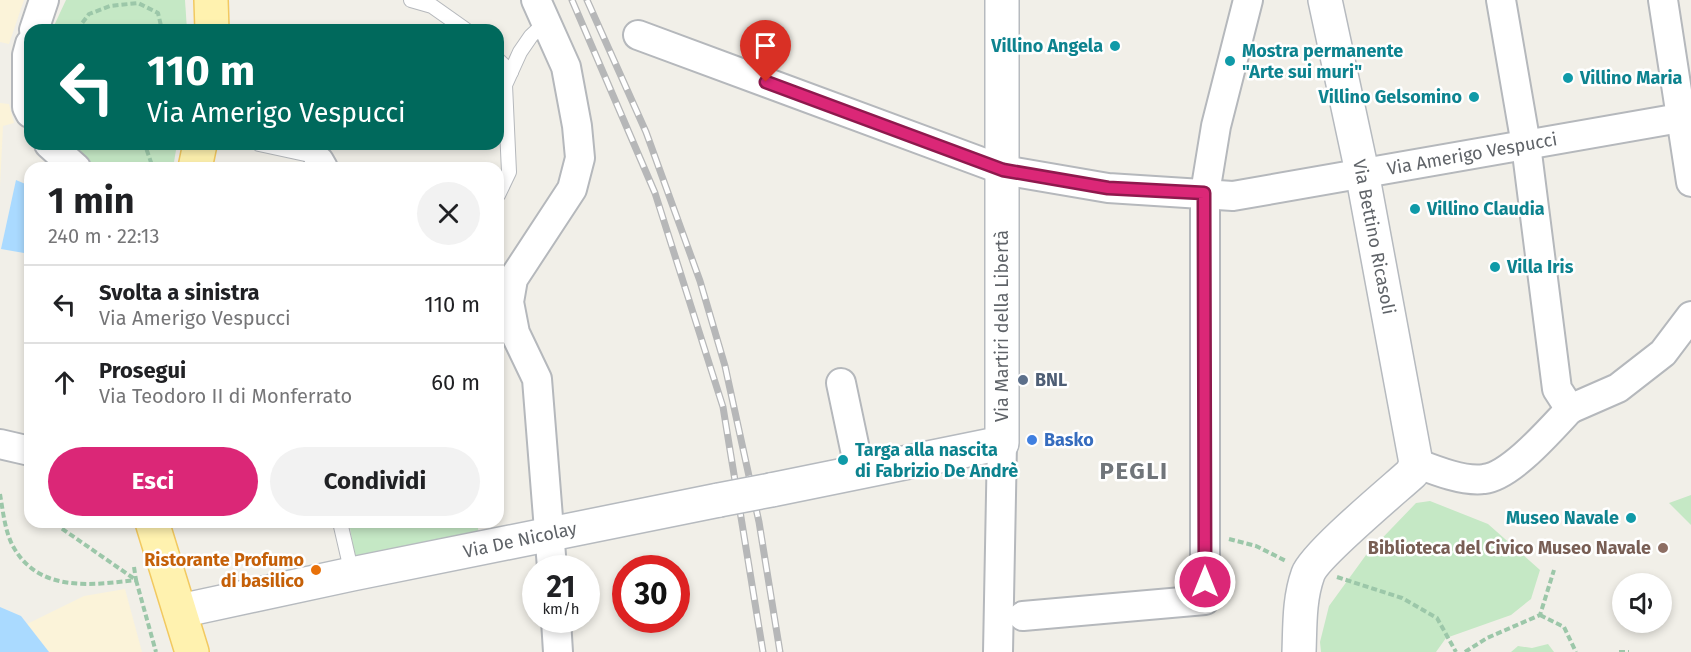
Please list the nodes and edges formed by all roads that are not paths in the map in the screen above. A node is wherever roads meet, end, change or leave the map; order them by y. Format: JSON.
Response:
{"nodes":[{"id":1,"x":44,"y":0,"type":"edge"},
{"id":2,"x":211,"y":0,"type":"edge"},
{"id":3,"x":411,"y":0,"type":"edge"},
{"id":4,"x":1002,"y":0,"type":"edge"},
{"id":5,"x":1248,"y":0,"type":"edge"},
{"id":6,"x":1325,"y":0,"type":"edge"},
{"id":7,"x":1501,"y":0,"type":"edge"},
{"id":8,"x":1663,"y":0,"type":"edge"},
{"id":9,"x":541,"y":11,"type":"edge"},
{"id":10,"x":36,"y":24,"type":"edge"},
{"id":11,"x":212,"y":24,"type":"edge"},
{"id":12,"x":458,"y":24,"type":"edge"},
{"id":13,"x":638,"y":34,"type":"dead end"},
{"id":14,"x":504,"y":66,"type":"edge"},
{"id":15,"x":511,"y":72,"type":"junction"},
{"id":16,"x":1686,"y":117,"type":"edge"},
{"id":17,"x":1526,"y":145,"type":"junction"},
{"id":18,"x":56,"y":150,"type":"edge"},
{"id":19,"x":287,"y":150,"type":"edge"},
{"id":20,"x":69,"y":162,"type":"edge"},
{"id":21,"x":319,"y":162,"type":"edge"},
{"id":22,"x":1003,"y":170,"type":"junction"},
{"id":23,"x":1362,"y":172,"type":"junction"},
{"id":24,"x":504,"y":181,"type":"edge"},
{"id":25,"x":1691,"y":182,"type":"edge"},
{"id":26,"x":1204,"y":193,"type":"junction"},
{"id":27,"x":505,"y":280,"type":"edge"},
{"id":28,"x":1691,"y":316,"type":"edge"},
{"id":29,"x":841,"y":383,"type":"dead end"},
{"id":30,"x":1563,"y":399,"type":"junction"},
{"id":31,"x":1002,"y":443,"type":"junction"},
{"id":32,"x":0,"y":444,"type":"edge"},
{"id":33,"x":24,"y":450,"type":"edge"},
{"id":34,"x":1414,"y":468,"type":"junction"},
{"id":35,"x":860,"y":473,"type":"junction"},
{"id":36,"x":154,"y":528,"type":"edge"},
{"id":37,"x":341,"y":528,"type":"edge"},
{"id":38,"x":549,"y":534,"type":"junction"},
{"id":39,"x":551,"y":555,"type":"edge"},
{"id":40,"x":352,"y":574,"type":"junction"},
{"id":41,"x":180,"y":612,"type":"junction"},
{"id":42,"x":1023,"y":616,"type":"dead end"},
{"id":43,"x":557,"y":633,"type":"edge"},
{"id":44,"x":192,"y":652,"type":"edge"},
{"id":45,"x":558,"y":652,"type":"edge"},
{"id":46,"x":998,"y":652,"type":"edge"},
{"id":47,"x":1299,"y":652,"type":"edge"}],
"edges":[{"from":1,"to":10,"type":"street"},
{"from":2,"to":11,"type":"main road"},
{"from":3,"to":12,"type":"lane"},
{"from":4,"to":22,"type":"street","name":"Via Martiri della Libertà"},
{"from":5,"to":26,"type":"street"},
{"from":6,"to":23,"type":"street","name":"Via Bettino Ricasoli"},
{"from":7,"to":17,"type":"street"},
{"from":8,"to":16,"type":"street"},
{"from":9,"to":15,"type":"lane"},
{"from":9,"to":27,"type":"street"},
{"from":13,"to":22,"type":"street","name":"Via Amerigo Vespucci"},
{"from":14,"to":15,"type":"lane"},
{"from":15,"to":24,"type":"lane"},
{"from":16,"to":17,"type":"street","name":"Via Amerigo Vespucci"},
{"from":16,"to":25,"type":"street"},
{"from":17,"to":23,"type":"street","name":"Via Amerigo Vespucci"},
{"from":17,"to":30,"type":"street"},
{"from":18,"to":20,"type":"street"},
{"from":19,"to":21,"type":"lane"},
{"from":22,"to":26,"type":"street","name":"Via Amerigo Vespucci"},
{"from":22,"to":31,"type":"street","name":"Via Martiri della Libertà"},
{"from":23,"to":26,"type":"street","name":"Via Amerigo Vespucci"},
{"from":23,"to":34,"type":"street","name":"Via Bettino Ricasoli"},
{"from":26,"to":42,"type":"street"},
{"from":27,"to":38,"type":"street"},
{"from":28,"to":30,"type":"street"},
{"from":29,"to":35,"type":"street"},
{"from":30,"to":34,"type":"street"},
{"from":31,"to":35,"type":"street","name":"Via De Nicolay"},
{"from":31,"to":46,"type":"street","name":"Via Martiri della Libertà"},
{"from":32,"to":33,"type":"street"},
{"from":34,"to":47,"type":"street"},
{"from":35,"to":38,"type":"street","name":"Via De Nicolay","bridge":true},
{"from":36,"to":41,"type":"main road"},
{"from":37,"to":40,"type":"lane"},
{"from":38,"to":39,"type":"street"},
{"from":38,"to":40,"type":"street","name":"Via De Nicolay"},
{"from":40,"to":41,"type":"street","name":"Via De Nicolay"},
{"from":41,"to":44,"type":"main road"},
{"from":43,"to":45,"type":"street"}]}
